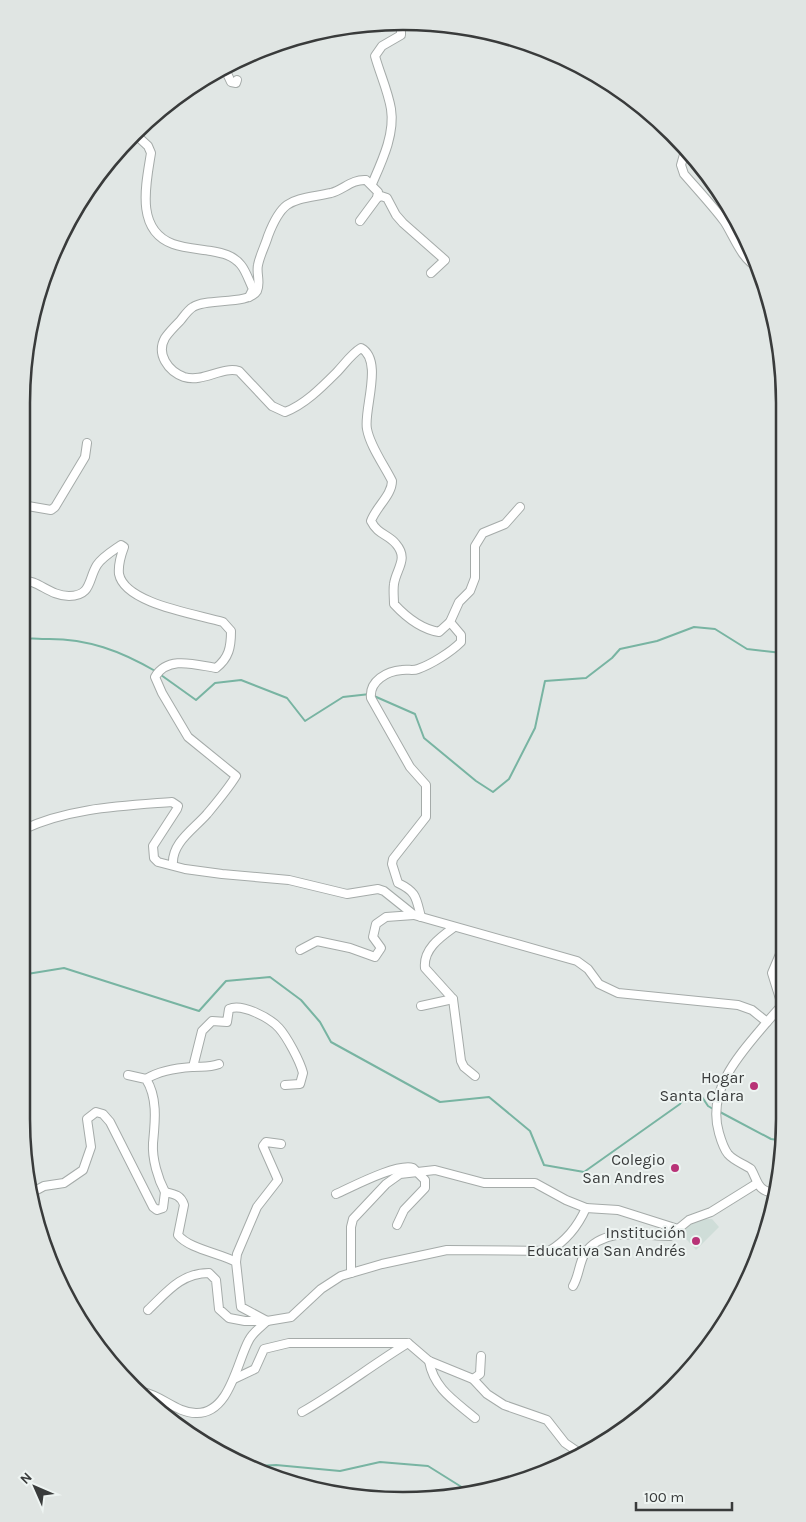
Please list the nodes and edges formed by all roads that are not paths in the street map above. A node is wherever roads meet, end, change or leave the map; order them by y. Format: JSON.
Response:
{"nodes":[{"id":1,"x":401,"y":30,"type":"edge"},
{"id":2,"x":227,"y":74,"type":"edge"},
{"id":3,"x":237,"y":80,"type":"dead end"},
{"id":4,"x":140,"y":138,"type":"edge"},
{"id":5,"x":683,"y":157,"type":"edge"},
{"id":6,"x":372,"y":184,"type":"junction"},
{"id":7,"x":377,"y":198,"type":"junction"},
{"id":8,"x":360,"y":221,"type":"dead end"},
{"id":9,"x":746,"y":256,"type":"edge"},
{"id":10,"x":431,"y":273,"type":"dead end"},
{"id":11,"x":250,"y":297,"type":"junction"},
{"id":12,"x":87,"y":442,"type":"dead end"},
{"id":13,"x":30,"y":506,"type":"edge"},
{"id":14,"x":520,"y":508,"type":"dead end"},
{"id":15,"x":30,"y":581,"type":"edge"},
{"id":16,"x":450,"y":622,"type":"junction"},
{"id":17,"x":30,"y":826,"type":"edge"},
{"id":18,"x":173,"y":865,"type":"junction"},
{"id":19,"x":417,"y":916,"type":"junction"},
{"id":20,"x":453,"y":928,"type":"junction"},
{"id":21,"x":300,"y":950,"type":"dead end"},
{"id":22,"x":776,"y":964,"type":"edge"},
{"id":23,"x":776,"y":986,"type":"edge"},
{"id":24,"x":453,"y":999,"type":"junction"},
{"id":25,"x":421,"y":1006,"type":"dead end"},
{"id":26,"x":776,"y":1012,"type":"edge"},
{"id":27,"x":767,"y":1022,"type":"junction"},
{"id":28,"x":219,"y":1064,"type":"dead end"},
{"id":29,"x":193,"y":1066,"type":"junction"},
{"id":30,"x":128,"y":1075,"type":"dead end"},
{"id":31,"x":475,"y":1076,"type":"dead end"},
{"id":32,"x":146,"y":1079,"type":"junction"},
{"id":33,"x":286,"y":1084,"type":"dead end"},
{"id":34,"x":281,"y":1144,"type":"dead end"},
{"id":35,"x":417,"y":1171,"type":"junction"},
{"id":36,"x":756,"y":1184,"type":"junction"},
{"id":37,"x":37,"y":1190,"type":"edge"},
{"id":38,"x":165,"y":1192,"type":"junction"},
{"id":39,"x":769,"y":1192,"type":"edge"},
{"id":40,"x":336,"y":1194,"type":"dead end"},
{"id":41,"x":586,"y":1208,"type":"junction"},
{"id":42,"x":397,"y":1224,"type":"dead end"},
{"id":43,"x":678,"y":1229,"type":"junction"},
{"id":44,"x":236,"y":1262,"type":"junction"},
{"id":45,"x":351,"y":1273,"type":"junction"},
{"id":46,"x":573,"y":1286,"type":"dead end"},
{"id":47,"x":148,"y":1310,"type":"dead end"},
{"id":48,"x":268,"y":1321,"type":"junction"},
{"id":49,"x":408,"y":1343,"type":"junction"},
{"id":50,"x":481,"y":1356,"type":"dead end"},
{"id":51,"x":429,"y":1361,"type":"junction"},
{"id":52,"x":234,"y":1379,"type":"junction"},
{"id":53,"x":473,"y":1379,"type":"junction"},
{"id":54,"x":156,"y":1398,"type":"edge"},
{"id":55,"x":302,"y":1412,"type":"dead end"},
{"id":56,"x":475,"y":1418,"type":"dead end"},
{"id":57,"x":576,"y":1450,"type":"edge"}],
"edges":[{"from":1,"to":6,"type":"street"},
{"from":2,"to":3,"type":"street"},
{"from":4,"to":11,"type":"street"},
{"from":5,"to":9,"type":"street"},
{"from":6,"to":7,"type":"street"},
{"from":6,"to":11,"type":"street"},
{"from":7,"to":8,"type":"street"},
{"from":7,"to":10,"type":"street"},
{"from":11,"to":16,"type":"street"},
{"from":12,"to":13,"type":"street"},
{"from":14,"to":16,"type":"street"},
{"from":15,"to":18,"type":"street"},
{"from":16,"to":19,"type":"street"},
{"from":17,"to":18,"type":"street"},
{"from":18,"to":19,"type":"street"},
{"from":19,"to":20,"type":"street"},
{"from":19,"to":21,"type":"street"},
{"from":20,"to":24,"type":"street"},
{"from":20,"to":27,"type":"street"},
{"from":22,"to":23,"type":"street"},
{"from":24,"to":25,"type":"street"},
{"from":24,"to":31,"type":"street"},
{"from":26,"to":27,"type":"street"},
{"from":27,"to":36,"type":"street"},
{"from":28,"to":29,"type":"street"},
{"from":29,"to":32,"type":"street"},
{"from":29,"to":33,"type":"street"},
{"from":30,"to":32,"type":"street"},
{"from":32,"to":38,"type":"street"},
{"from":34,"to":44,"type":"street"},
{"from":35,"to":40,"type":"street"},
{"from":35,"to":41,"type":"street"},
{"from":35,"to":42,"type":"street"},
{"from":35,"to":45,"type":"street"},
{"from":36,"to":39,"type":"street"},
{"from":36,"to":43,"type":"street"},
{"from":37,"to":38,"type":"street"},
{"from":38,"to":44,"type":"street"},
{"from":41,"to":43,"type":"street"},
{"from":41,"to":45,"type":"street"},
{"from":43,"to":46,"type":"street"},
{"from":44,"to":48,"type":"street"},
{"from":45,"to":48,"type":"street"},
{"from":47,"to":48,"type":"street"},
{"from":48,"to":52,"type":"street"},
{"from":49,"to":51,"type":"street"},
{"from":49,"to":52,"type":"street"},
{"from":49,"to":55,"type":"street"},
{"from":50,"to":53,"type":"street"},
{"from":51,"to":53,"type":"street"},
{"from":51,"to":56,"type":"street"},
{"from":52,"to":54,"type":"street"},
{"from":53,"to":57,"type":"street"}]}
